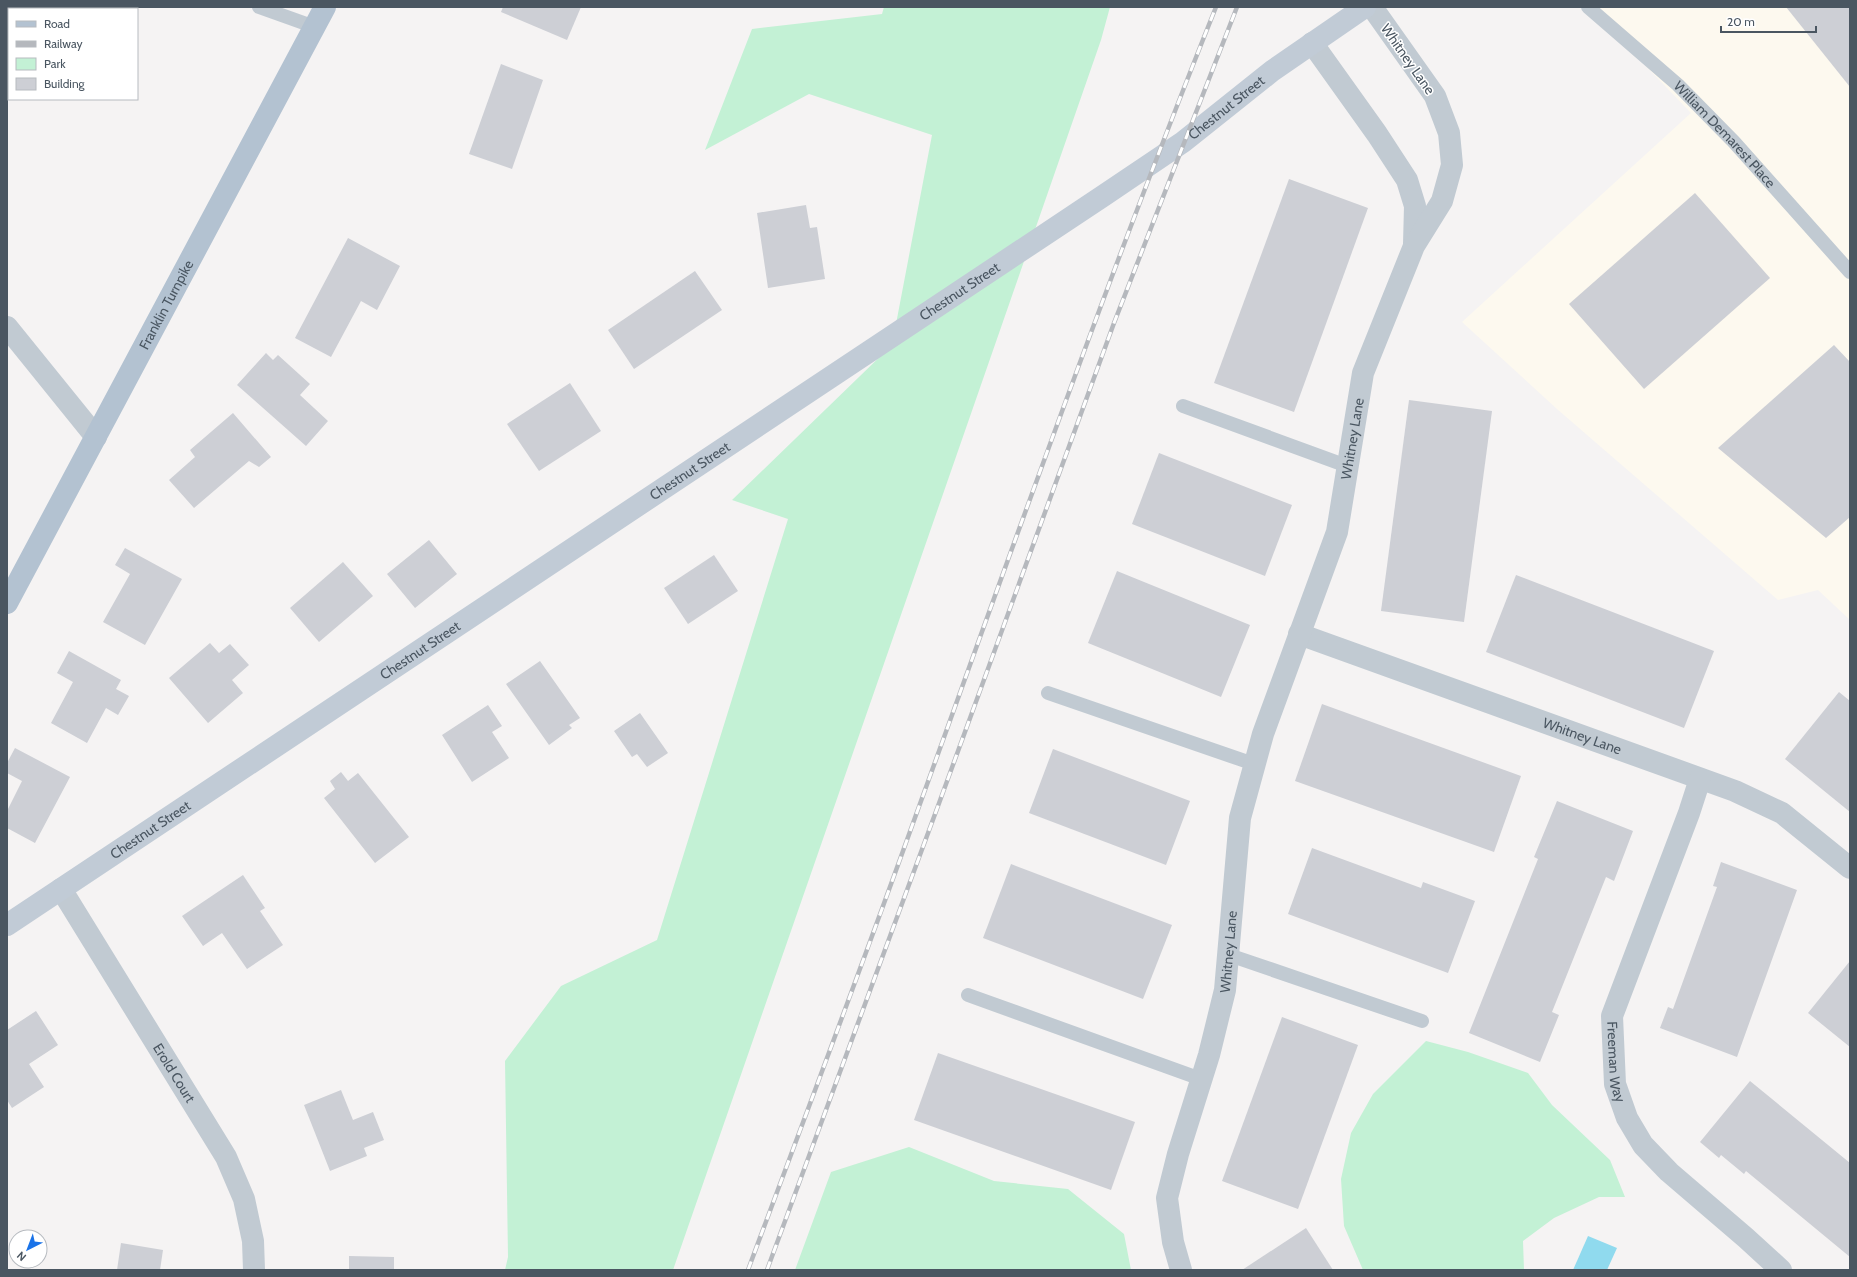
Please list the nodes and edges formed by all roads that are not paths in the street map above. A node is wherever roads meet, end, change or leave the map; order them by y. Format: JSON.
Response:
{"nodes":[{"id":1,"x":259,"y":7,"type":"edge"},
{"id":2,"x":325,"y":7,"type":"edge"},
{"id":3,"x":1365,"y":7,"type":"edge"},
{"id":4,"x":1372,"y":7,"type":"edge"},
{"id":5,"x":1588,"y":7,"type":"edge"},
{"id":6,"x":315,"y":27,"type":"junction"},
{"id":7,"x":1312,"y":44,"type":"junction"},
{"id":8,"x":1414,"y":246,"type":"junction"},
{"id":9,"x":1850,"y":272,"type":"edge"},
{"id":10,"x":7,"y":327,"type":"edge"},
{"id":11,"x":1183,"y":406,"type":"dead end"},
{"id":12,"x":96,"y":438,"type":"junction"},
{"id":13,"x":1347,"y":466,"type":"junction"},
{"id":14,"x":7,"y":603,"type":"edge"},
{"id":15,"x":1299,"y":634,"type":"junction"},
{"id":16,"x":1048,"y":693,"type":"dead end"},
{"id":17,"x":1254,"y":764,"type":"junction"},
{"id":18,"x":1700,"y":779,"type":"junction"},
{"id":19,"x":1850,"y":868,"type":"edge"},
{"id":20,"x":61,"y":889,"type":"junction"},
{"id":21,"x":7,"y":925,"type":"edge"},
{"id":22,"x":1228,"y":955,"type":"junction"},
{"id":23,"x":968,"y":995,"type":"dead end"},
{"id":24,"x":1422,"y":1021,"type":"dead end"},
{"id":25,"x":1201,"y":1079,"type":"junction"},
{"id":26,"x":254,"y":1270,"type":"edge"},
{"id":27,"x":1181,"y":1270,"type":"edge"},
{"id":28,"x":1781,"y":1270,"type":"edge"}],
"edges":[{"from":1,"to":6,"type":"lane"},
{"from":2,"to":6,"type":"main road","name":"Franklin Turnpike"},
{"from":3,"to":7,"type":"street","name":"Chestnut Street"},
{"from":4,"to":8,"type":"street","name":"Whitney Lane"},
{"from":5,"to":9,"type":"lane","name":"William Demarest Place"},
{"from":6,"to":12,"type":"main road","name":"Franklin Turnpike"},
{"from":7,"to":8,"type":"street","name":"Whitney Lane"},
{"from":7,"to":20,"type":"street","name":"Chestnut Street"},
{"from":8,"to":13,"type":"street","name":"Whitney Lane"},
{"from":10,"to":12,"type":"street"},
{"from":11,"to":13,"type":"lane"},
{"from":12,"to":14,"type":"main road","name":"Franklin Turnpike"},
{"from":13,"to":15,"type":"street","name":"Whitney Lane"},
{"from":15,"to":17,"type":"street","name":"Whitney Lane"},
{"from":15,"to":18,"type":"street","name":"Whitney Lane"},
{"from":16,"to":17,"type":"lane"},
{"from":17,"to":22,"type":"street","name":"Whitney Lane"},
{"from":18,"to":19,"type":"street","name":"Whitney Lane"},
{"from":18,"to":28,"type":"street","name":"Freeman Way"},
{"from":20,"to":21,"type":"street","name":"Chestnut Street"},
{"from":20,"to":26,"type":"street","name":"Erold Court"},
{"from":22,"to":24,"type":"lane"},
{"from":22,"to":25,"type":"street","name":"Whitney Lane"},
{"from":23,"to":25,"type":"lane"},
{"from":25,"to":27,"type":"street","name":"Whitney Lane"}]}
